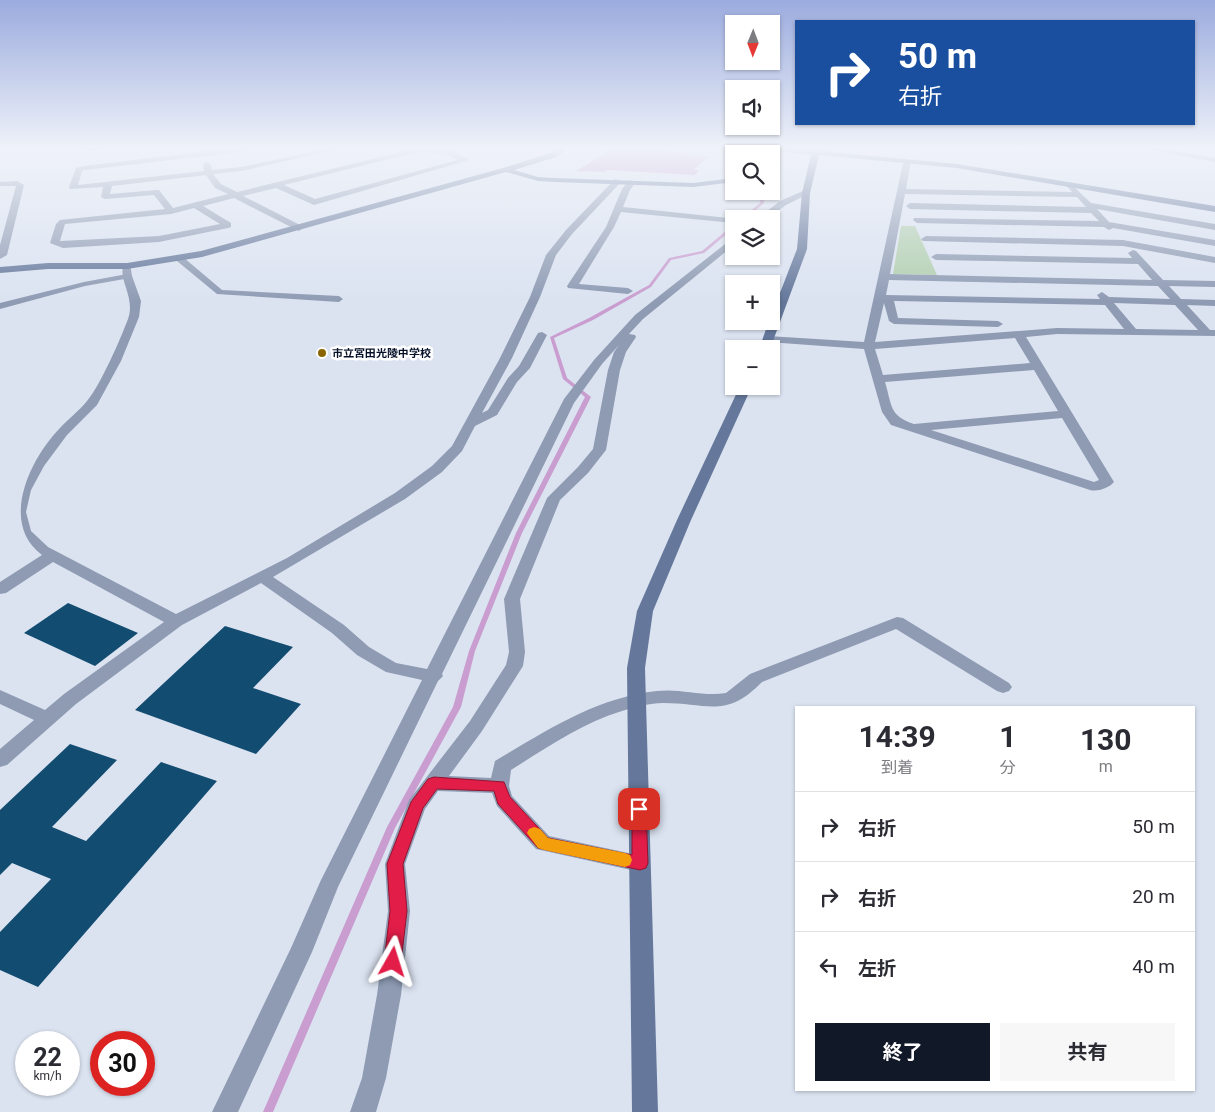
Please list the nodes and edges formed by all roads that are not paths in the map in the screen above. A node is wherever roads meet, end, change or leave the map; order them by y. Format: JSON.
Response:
{"nodes":[{"id":1,"x":16,"y":199,"type":"edge"},
{"id":2,"x":161,"y":199,"type":"edge"},
{"id":3,"x":225,"y":199,"type":"edge"},
{"id":4,"x":243,"y":199,"type":"edge"},
{"id":5,"x":307,"y":199,"type":"edge"},
{"id":6,"x":325,"y":199,"type":"edge"},
{"id":7,"x":402,"y":199,"type":"edge"},
{"id":8,"x":601,"y":199,"type":"edge"},
{"id":9,"x":622,"y":199,"type":"edge"},
{"id":10,"x":792,"y":199,"type":"edge"},
{"id":11,"x":806,"y":199,"type":"edge"},
{"id":12,"x":900,"y":199,"type":"edge"},
{"id":13,"x":906,"y":199,"type":"edge"},
{"id":14,"x":1083,"y":199,"type":"edge"},
{"id":15,"x":1156,"y":199,"type":"edge"},
{"id":16,"x":783,"y":203,"type":"junction"},
{"id":17,"x":197,"y":206,"type":"junction"},
{"id":18,"x":910,"y":206,"type":"junction"},
{"id":19,"x":1091,"y":207,"type":"junction"},
{"id":20,"x":617,"y":209,"type":"junction"},
{"id":21,"x":1215,"y":209,"type":"edge"},
{"id":22,"x":773,"y":210,"type":"edge"},
{"id":23,"x":779,"y":210,"type":"edge"},
{"id":24,"x":171,"y":211,"type":"junction"},
{"id":25,"x":725,"y":219,"type":"edge"},
{"id":26,"x":917,"y":220,"type":"junction"},
{"id":27,"x":1106,"y":224,"type":"junction"},
{"id":28,"x":1215,"y":227,"type":"edge"},
{"id":29,"x":298,"y":228,"type":"junction"},
{"id":30,"x":926,"y":239,"type":"junction"},
{"id":31,"x":1123,"y":243,"type":"junction"},
{"id":32,"x":1215,"y":243,"type":"edge"},
{"id":33,"x":725,"y":247,"type":"edge"},
{"id":34,"x":0,"y":256,"type":"edge"},
{"id":35,"x":180,"y":259,"type":"junction"},
{"id":36,"x":725,"y":260,"type":"edge"},
{"id":37,"x":1215,"y":260,"type":"edge"},
{"id":38,"x":1140,"y":261,"type":"junction"},
{"id":39,"x":941,"y":268,"type":"junction"},
{"id":40,"x":0,"y":270,"type":"edge"},
{"id":41,"x":127,"y":271,"type":"junction"},
{"id":42,"x":885,"y":277,"type":"junction"},
{"id":43,"x":1091,"y":282,"type":"junction"},
{"id":44,"x":1160,"y":283,"type":"junction"},
{"id":45,"x":1215,"y":284,"type":"edge"},
{"id":46,"x":628,"y":291,"type":"dead end"},
{"id":47,"x":884,"y":298,"type":"junction"},
{"id":48,"x":339,"y":299,"type":"dead end"},
{"id":49,"x":1107,"y":301,"type":"junction"},
{"id":50,"x":1178,"y":302,"type":"junction"},
{"id":51,"x":1215,"y":303,"type":"edge"},
{"id":52,"x":0,"y":306,"type":"edge"},
{"id":53,"x":1124,"y":322,"type":"junction"},
{"id":54,"x":1198,"y":323,"type":"junction"},
{"id":55,"x":1215,"y":323,"type":"edge"},
{"id":56,"x":998,"y":324,"type":"dead end"},
{"id":57,"x":1132,"y":330,"type":"junction"},
{"id":58,"x":1211,"y":333,"type":"edge"},
{"id":59,"x":1019,"y":334,"type":"junction"},
{"id":60,"x":542,"y":335,"type":"dead end"},
{"id":61,"x":768,"y":340,"type":"edge"},
{"id":62,"x":780,"y":344,"type":"edge"},
{"id":63,"x":868,"y":346,"type":"junction"},
{"id":64,"x":1038,"y":366,"type":"junction"},
{"id":65,"x":878,"y":379,"type":"junction"},
{"id":66,"x":742,"y":395,"type":"edge"},
{"id":67,"x":1066,"y":414,"type":"junction"},
{"id":68,"x":470,"y":424,"type":"junction"},
{"id":69,"x":912,"y":427,"type":"junction"},
{"id":70,"x":53,"y":555,"type":"junction"},
{"id":71,"x":262,"y":577,"type":"junction"},
{"id":72,"x":0,"y":590,"type":"edge"},
{"id":73,"x":176,"y":621,"type":"junction"},
{"id":74,"x":434,"y":676,"type":"junction"},
{"id":75,"x":1003,"y":686,"type":"dead end"},
{"id":76,"x":0,"y":696,"type":"edge"},
{"id":77,"x":637,"y":701,"type":"junction"},
{"id":78,"x":47,"y":719,"type":"junction"},
{"id":79,"x":0,"y":760,"type":"edge"},
{"id":80,"x":434,"y":783,"type":"junction"},
{"id":81,"x":499,"y":786,"type":"junction"},
{"id":82,"x":640,"y":863,"type":"junction"},
{"id":83,"x":225,"y":1112,"type":"edge"},
{"id":84,"x":363,"y":1112,"type":"edge"},
{"id":85,"x":645,"y":1112,"type":"edge"}],
"edges":[{"from":1,"to":34,"type":"street"},
{"from":2,"to":24,"type":"street"},
{"from":3,"to":17,"type":"street"},
{"from":4,"to":29,"type":"street"},
{"from":5,"to":6,"type":"street"},
{"from":7,"to":29,"type":"street"},
{"from":8,"to":68,"type":"street"},
{"from":9,"to":20,"type":"street"},
{"from":10,"to":16,"type":"street"},
{"from":11,"to":61,"type":"street"},
{"from":12,"to":42,"type":"street"},
{"from":13,"to":18,"type":"street"},
{"from":14,"to":19,"type":"street"},
{"from":15,"to":21,"type":"street"},
{"from":16,"to":22,"type":"street"},
{"from":16,"to":23,"type":"street"},
{"from":17,"to":24,"type":"street"},
{"from":17,"to":24,"type":"street"},
{"from":18,"to":19,"type":"street"},
{"from":18,"to":26,"type":"street"},
{"from":19,"to":27,"type":"street"},
{"from":19,"to":28,"type":"street"},
{"from":20,"to":25,"type":"street"},
{"from":20,"to":46,"type":"street"},
{"from":26,"to":27,"type":"street"},
{"from":26,"to":30,"type":"street"},
{"from":27,"to":31,"type":"street"},
{"from":27,"to":32,"type":"street"},
{"from":29,"to":35,"type":"street"},
{"from":30,"to":31,"type":"street"},
{"from":30,"to":39,"type":"street"},
{"from":31,"to":37,"type":"street"},
{"from":31,"to":38,"type":"street"},
{"from":33,"to":74,"type":"street"},
{"from":35,"to":41,"type":"street"},
{"from":35,"to":48,"type":"lane"},
{"from":36,"to":80,"type":"street"},
{"from":38,"to":39,"type":"street"},
{"from":38,"to":44,"type":"street"},
{"from":39,"to":42,"type":"street"},
{"from":39,"to":43,"type":"street"},
{"from":40,"to":41,"type":"street"},
{"from":41,"to":52,"type":"lane"},
{"from":41,"to":70,"type":"street"},
{"from":42,"to":47,"type":"street"},
{"from":43,"to":44,"type":"street"},
{"from":43,"to":49,"type":"street"},
{"from":44,"to":45,"type":"street"},
{"from":44,"to":50,"type":"street"},
{"from":47,"to":49,"type":"street"},
{"from":47,"to":56,"type":"street"},
{"from":47,"to":63,"type":"street"},
{"from":49,"to":50,"type":"street"},
{"from":49,"to":53,"type":"street"},
{"from":50,"to":51,"type":"street"},
{"from":50,"to":54,"type":"street"},
{"from":53,"to":54,"type":"street"},
{"from":53,"to":57,"type":"street"},
{"from":54,"to":55,"type":"street"},
{"from":54,"to":58,"type":"street"},
{"from":57,"to":58,"type":"street"},
{"from":57,"to":59,"type":"street"},
{"from":59,"to":63,"type":"street"},
{"from":59,"to":64,"type":"street"},
{"from":60,"to":68,"type":"street"},
{"from":62,"to":63,"type":"street"},
{"from":63,"to":65,"type":"street"},
{"from":64,"to":65,"type":"street"},
{"from":64,"to":67,"type":"street"},
{"from":65,"to":69,"type":"street"},
{"from":66,"to":77,"type":"street"},
{"from":67,"to":69,"type":"street"},
{"from":67,"to":69,"type":"street"},
{"from":68,"to":71,"type":"street"},
{"from":70,"to":72,"type":"street"},
{"from":70,"to":73,"type":"street"},
{"from":71,"to":73,"type":"street"},
{"from":71,"to":74,"type":"street"},
{"from":73,"to":78,"type":"street"},
{"from":74,"to":83,"type":"street"},
{"from":75,"to":77,"type":"street"},
{"from":76,"to":78,"type":"street"},
{"from":77,"to":81,"type":"street"},
{"from":77,"to":82,"type":"street"},
{"from":78,"to":79,"type":"street"},
{"from":80,"to":81,"type":"street"},
{"from":80,"to":84,"type":"street"},
{"from":81,"to":82,"type":"street"},
{"from":82,"to":85,"type":"street"}]}
